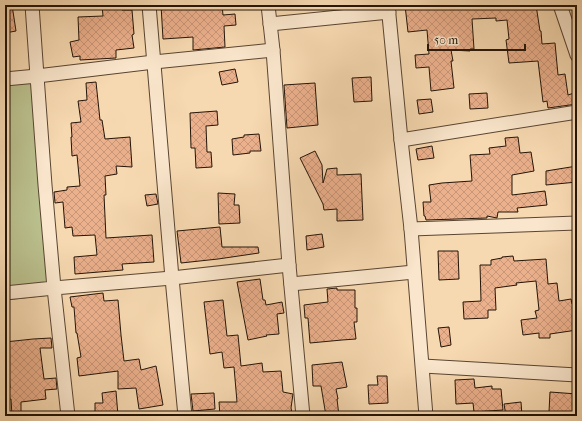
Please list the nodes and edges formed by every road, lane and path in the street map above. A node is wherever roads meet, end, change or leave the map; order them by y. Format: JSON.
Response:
{"nodes":[{"id":1,"x":32,"y":5,"type":"edge"},
{"id":2,"x":149,"y":5,"type":"edge"},
{"id":3,"x":268,"y":5,"type":"edge"},
{"id":4,"x":560,"y":5,"type":"edge"},
{"id":5,"x":388,"y":8,"type":"edge"},
{"id":6,"x":270,"y":24,"type":"junction"},
{"id":7,"x":273,"y":50,"type":"junction"},
{"id":8,"x":577,"y":55,"type":"edge"},
{"id":9,"x":154,"y":62,"type":"junction"},
{"id":10,"x":37,"y":76,"type":"junction"},
{"id":11,"x":5,"y":79,"type":"edge"},
{"id":12,"x":577,"y":112,"type":"edge"},
{"id":13,"x":401,"y":140,"type":"junction"},
{"id":14,"x":577,"y":222,"type":"edge"},
{"id":15,"x":411,"y":229,"type":"junction"},
{"id":16,"x":289,"y":265,"type":"junction"},
{"id":17,"x":414,"y":272,"type":"junction"},
{"id":18,"x":172,"y":278,"type":"junction"},
{"id":19,"x":291,"y":284,"type":"junction"},
{"id":20,"x":54,"y":288,"type":"junction"},
{"id":21,"x":5,"y":293,"type":"edge"},
{"id":22,"x":422,"y":366,"type":"junction"},
{"id":23,"x":577,"y":375,"type":"edge"},
{"id":24,"x":68,"y":416,"type":"edge"},
{"id":25,"x":185,"y":416,"type":"edge"},
{"id":26,"x":303,"y":416,"type":"edge"},
{"id":27,"x":426,"y":416,"type":"edge"}],
"edges":[{"from":1,"to":10,"type":"street"},
{"from":2,"to":9,"type":"street"},
{"from":3,"to":6,"type":"street"},
{"from":4,"to":8,"type":"street"},
{"from":5,"to":6,"type":"street"},
{"from":5,"to":13,"type":"street"},
{"from":6,"to":7,"type":"street"},
{"from":7,"to":9,"type":"street"},
{"from":7,"to":16,"type":"street"},
{"from":9,"to":10,"type":"street"},
{"from":9,"to":18,"type":"street"},
{"from":10,"to":11,"type":"street"},
{"from":10,"to":20,"type":"street"},
{"from":12,"to":13,"type":"street"},
{"from":13,"to":15,"type":"street"},
{"from":14,"to":15,"type":"street"},
{"from":15,"to":17,"type":"street"},
{"from":16,"to":18,"type":"street"},
{"from":16,"to":19,"type":"street"},
{"from":17,"to":19,"type":"street"},
{"from":17,"to":22,"type":"street"},
{"from":18,"to":20,"type":"street"},
{"from":18,"to":25,"type":"street"},
{"from":19,"to":26,"type":"street"},
{"from":20,"to":21,"type":"street"},
{"from":20,"to":24,"type":"street"},
{"from":22,"to":23,"type":"street"},
{"from":22,"to":27,"type":"street"}]}
